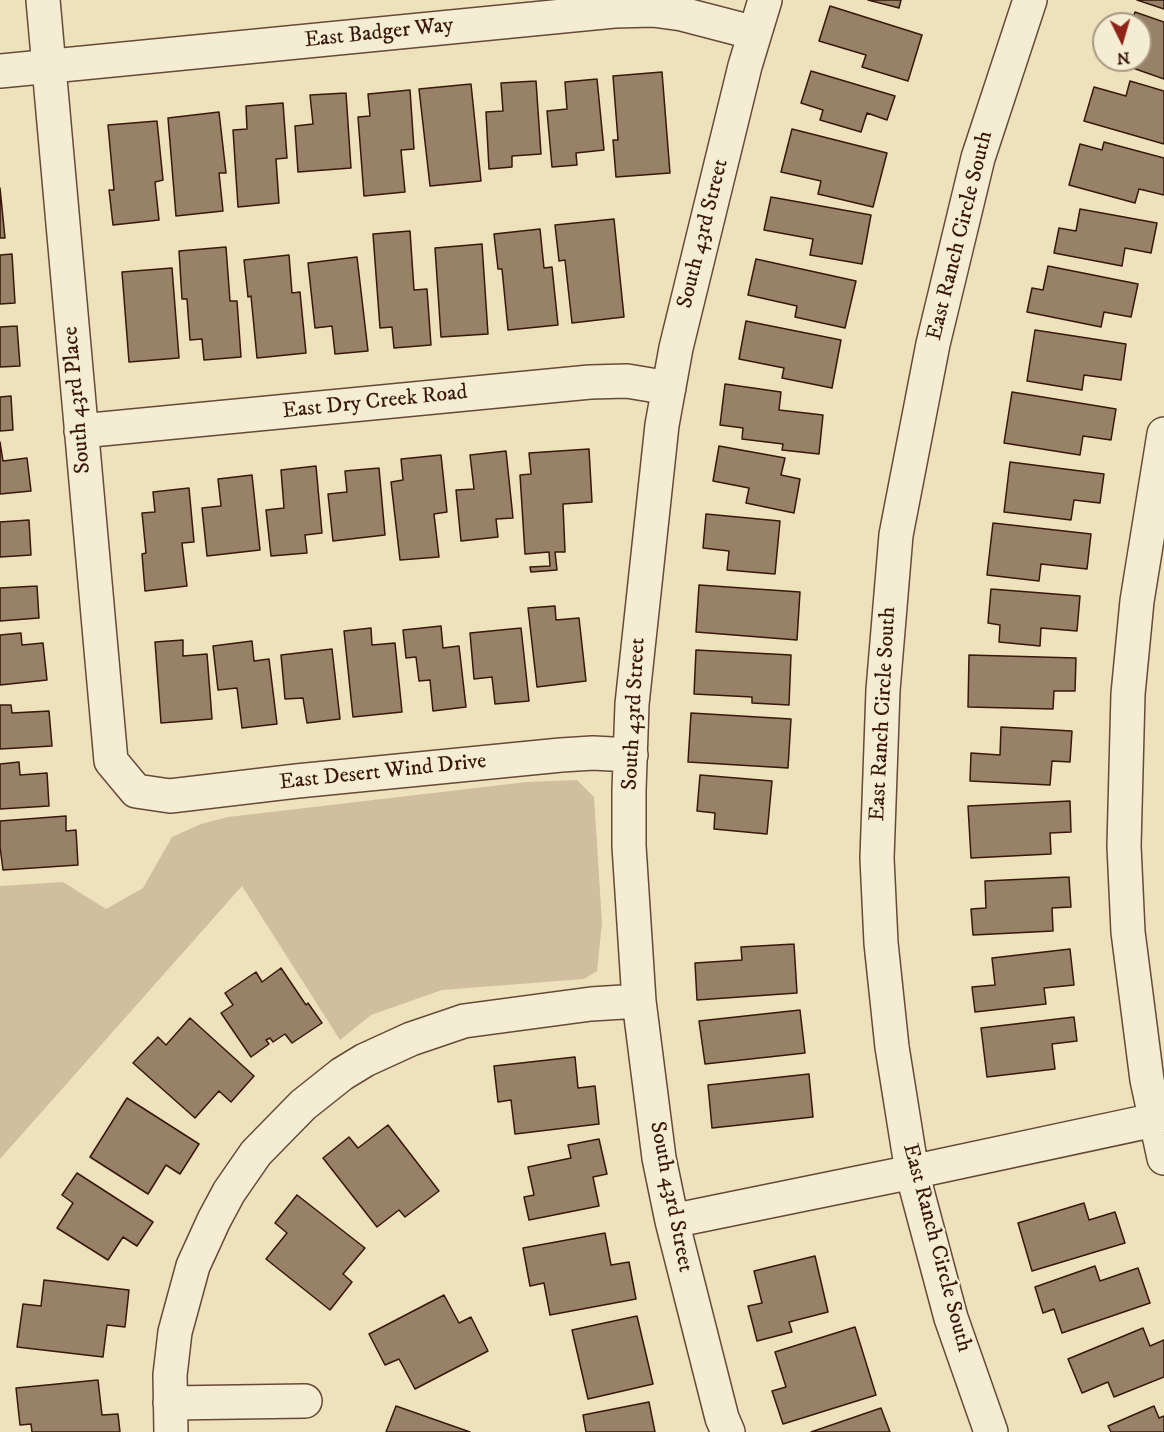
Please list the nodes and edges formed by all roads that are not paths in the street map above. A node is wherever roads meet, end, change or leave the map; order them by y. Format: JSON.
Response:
{"nodes":[{"id":1,"x":43,"y":0,"type":"edge"},
{"id":2,"x":765,"y":0,"type":"edge"},
{"id":3,"x":1030,"y":0,"type":"edge"},
{"id":4,"x":755,"y":33,"type":"junction"},
{"id":5,"x":49,"y":65,"type":"junction"},
{"id":6,"x":0,"y":71,"type":"edge"},
{"id":7,"x":669,"y":388,"type":"junction"},
{"id":8,"x":81,"y":431,"type":"junction"},
{"id":9,"x":1164,"y":434,"type":"edge"},
{"id":10,"x":631,"y":755,"type":"junction"},
{"id":11,"x":136,"y":791,"type":"joint"},
{"id":12,"x":639,"y":1001,"type":"junction"},
{"id":13,"x":1160,"y":1118,"type":"edge"},
{"id":14,"x":1164,"y":1158,"type":"edge"},
{"id":15,"x":912,"y":1172,"type":"junction"},
{"id":16,"x":672,"y":1221,"type":"junction"},
{"id":17,"x":305,"y":1401,"type":"dead end"},
{"id":18,"x":171,"y":1418,"type":"edge"},
{"id":19,"x":728,"y":1432,"type":"edge"},
{"id":20,"x":991,"y":1432,"type":"edge"}],
"edges":[{"from":1,"to":5,"type":"street","name":"South 43rd Place"},
{"from":2,"to":4,"type":"street","name":"South 43rd Street"},
{"from":3,"to":15,"type":"street","name":"East Ranch Circle South"},
{"from":4,"to":5,"type":"street","name":"East Badger Way"},
{"from":4,"to":7,"type":"street","name":"South 43rd Street"},
{"from":5,"to":6,"type":"street","name":"East Badger Way"},
{"from":5,"to":8,"type":"street","name":"South 43rd Place"},
{"from":7,"to":8,"type":"street","name":"East Dry Creek Road"},
{"from":7,"to":10,"type":"street","name":"South 43rd Street"},
{"from":8,"to":11,"type":"street","name":"South 43rd Place"},
{"from":9,"to":13,"type":"street"},
{"from":10,"to":11,"type":"street","name":"East Desert Wind Drive"},
{"from":10,"to":12,"type":"street","name":"South 43rd Street"},
{"from":12,"to":16,"type":"street","name":"South 43rd Street"},
{"from":12,"to":18,"type":"street"},
{"from":13,"to":14,"type":"street"},
{"from":13,"to":15,"type":"street"},
{"from":15,"to":16,"type":"street"},
{"from":15,"to":20,"type":"street","name":"East Ranch Circle South"},
{"from":16,"to":19,"type":"street","name":"South 43rd Street"},
{"from":17,"to":18,"type":"street"}]}
